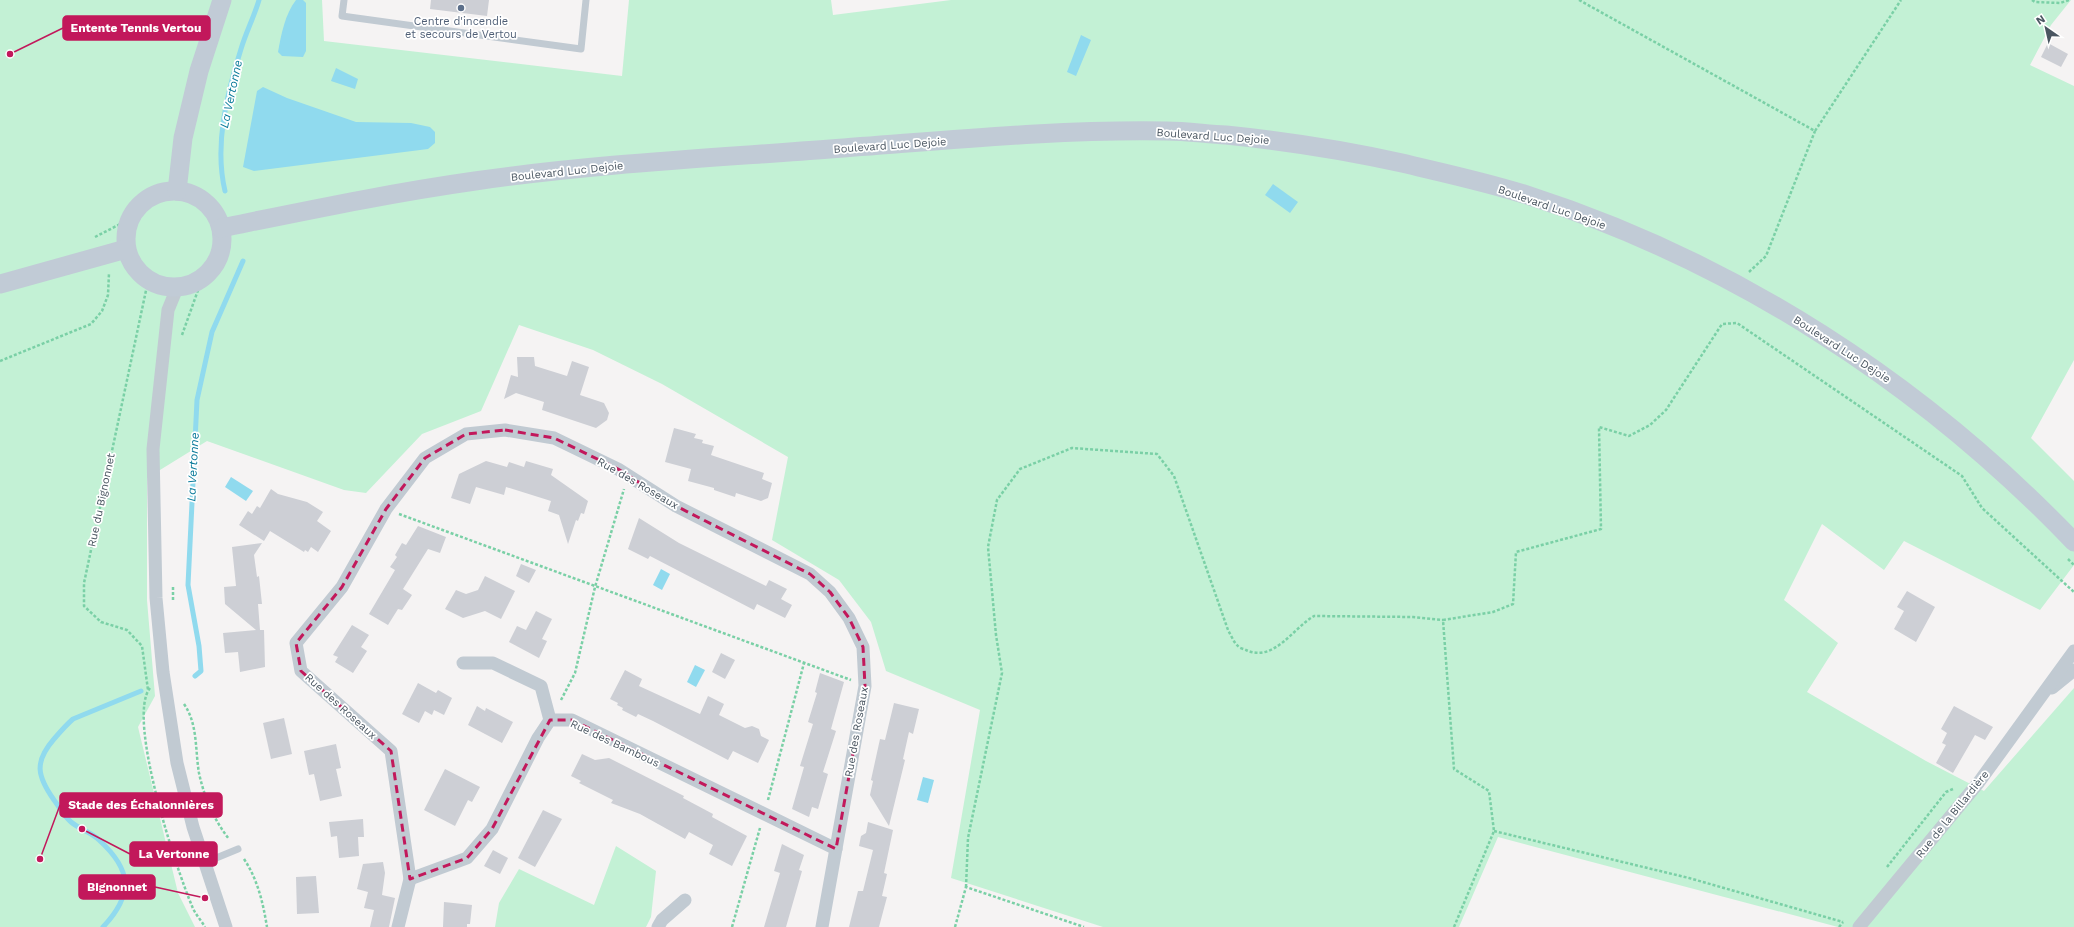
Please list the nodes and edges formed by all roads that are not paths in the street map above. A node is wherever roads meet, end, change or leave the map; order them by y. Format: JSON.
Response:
{"nodes":[{"id":1,"x":222,"y":0,"type":"edge"},
{"id":2,"x":344,"y":0,"type":"edge"},
{"id":3,"x":586,"y":0,"type":"edge"},
{"id":4,"x":177,"y":190,"type":"junction"},
{"id":5,"x":221,"y":228,"type":"junction"},
{"id":6,"x":126,"y":249,"type":"junction"},
{"id":7,"x":0,"y":284,"type":"edge"},
{"id":8,"x":178,"y":288,"type":"junction"},
{"id":9,"x":2069,"y":548,"type":"edge"},
{"id":10,"x":2074,"y":651,"type":"edge"},
{"id":11,"x":463,"y":663,"type":"dead end"},
{"id":12,"x":2074,"y":670,"type":"edge"},
{"id":13,"x":2041,"y":697,"type":"junction"},
{"id":14,"x":550,"y":720,"type":"junction"},
{"id":15,"x":238,"y":849,"type":"road end"},
{"id":16,"x":836,"y":849,"type":"junction"},
{"id":17,"x":204,"y":863,"type":"junction"},
{"id":18,"x":410,"y":879,"type":"junction"},
{"id":19,"x":685,"y":900,"type":"dead end"},
{"id":20,"x":226,"y":927,"type":"edge"},
{"id":21,"x":398,"y":927,"type":"edge"},
{"id":22,"x":658,"y":927,"type":"edge"},
{"id":23,"x":822,"y":927,"type":"edge"},
{"id":24,"x":1859,"y":927,"type":"edge"}],
"edges":[{"from":1,"to":4,"type":"main road"},
{"from":2,"to":3,"type":"lane"},
{"from":4,"to":5,"type":"main road"},
{"from":4,"to":6,"type":"main road"},
{"from":5,"to":8,"type":"main road"},
{"from":5,"to":9,"type":"main road","name":"Boulevard Luc Dejoie"},
{"from":6,"to":7,"type":"main road"},
{"from":6,"to":8,"type":"main road"},
{"from":8,"to":17,"type":"street"},
{"from":10,"to":13,"type":"street","name":"Rue de la Billardière"},
{"from":11,"to":14,"type":"street"},
{"from":12,"to":13,"type":"street","name":"Rue de la Billardière"},
{"from":13,"to":24,"type":"street","name":"Rue de la Billardière"},
{"from":14,"to":16,"type":"street","name":"Rue des Bambous"},
{"from":14,"to":18,"type":"street"},
{"from":15,"to":17,"type":"lane"},
{"from":16,"to":18,"type":"street","name":"Rue des Roseaux"},
{"from":16,"to":23,"type":"street","name":"Rue des Roseaux"},
{"from":17,"to":20,"type":"street"},
{"from":18,"to":21,"type":"street","name":"Rue des Roseaux"},
{"from":19,"to":22,"type":"street"}]}
